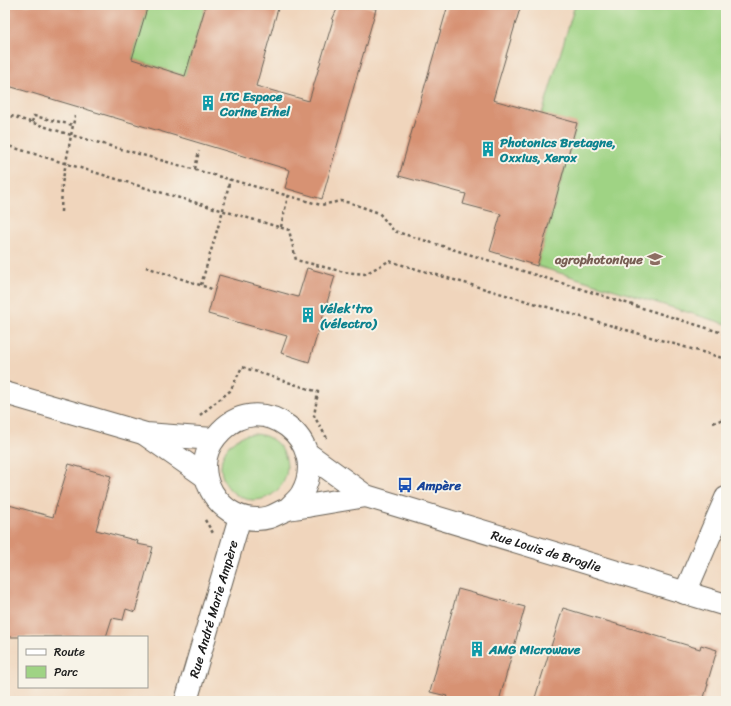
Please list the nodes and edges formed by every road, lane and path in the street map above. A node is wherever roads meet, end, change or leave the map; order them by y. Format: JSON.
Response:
{"nodes":[{"id":1,"x":5,"y":114,"type":"edge"},
{"id":2,"x":75,"y":116,"type":"dead end"},
{"id":3,"x":32,"y":122,"type":"junction"},
{"id":4,"x":73,"y":125,"type":"junction"},
{"id":5,"x":71,"y":135,"type":"junction"},
{"id":6,"x":5,"y":145,"type":"edge"},
{"id":7,"x":198,"y":151,"type":"dead end"},
{"id":8,"x":66,"y":163,"type":"junction"},
{"id":9,"x":195,"y":169,"type":"junction"},
{"id":10,"x":230,"y":179,"type":"junction"},
{"id":11,"x":288,"y":196,"type":"junction"},
{"id":12,"x":223,"y":210,"type":"junction"},
{"id":13,"x":61,"y":212,"type":"dead end"},
{"id":14,"x":281,"y":228,"type":"junction"},
{"id":15,"x":146,"y":267,"type":"dead end"},
{"id":16,"x":201,"y":285,"type":"junction"},
{"id":17,"x":215,"y":290,"type":"dead end"},
{"id":18,"x":726,"y":334,"type":"edge"},
{"id":19,"x":726,"y":359,"type":"edge"},
{"id":20,"x":5,"y":393,"type":"edge"},
{"id":21,"x":726,"y":418,"type":"edge"},
{"id":22,"x":194,"y":419,"type":"dead end"},
{"id":23,"x":713,"y":422,"type":"dead end"},
{"id":24,"x":146,"y":434,"type":"junction"},
{"id":25,"x":213,"y":439,"type":"junction"},
{"id":26,"x":330,"y":444,"type":"dead end"},
{"id":27,"x":308,"y":454,"type":"junction"},
{"id":28,"x":206,"y":477,"type":"junction"},
{"id":29,"x":366,"y":496,"type":"junction"},
{"id":30,"x":726,"y":498,"type":"edge"},
{"id":31,"x":288,"y":509,"type":"junction"},
{"id":32,"x":240,"y":517,"type":"junction"},
{"id":33,"x":685,"y":593,"type":"junction"},
{"id":34,"x":726,"y":605,"type":"edge"},
{"id":35,"x":186,"y":701,"type":"edge"}],
"edges":[{"from":1,"to":3,"type":"path"},
{"from":2,"to":4,"type":"path"},
{"from":3,"to":4,"type":"path"},
{"from":3,"to":5,"type":"path"},
{"from":4,"to":5,"type":"path"},
{"from":5,"to":8,"type":"path"},
{"from":5,"to":9,"type":"path"},
{"from":6,"to":8,"type":"path"},
{"from":7,"to":9,"type":"path"},
{"from":8,"to":12,"type":"path"},
{"from":8,"to":13,"type":"path"},
{"from":9,"to":10,"type":"path"},
{"from":10,"to":11,"type":"path"},
{"from":10,"to":12,"type":"path"},
{"from":11,"to":14,"type":"path"},
{"from":11,"to":18,"type":"path"},
{"from":12,"to":14,"type":"path"},
{"from":12,"to":16,"type":"path"},
{"from":14,"to":19,"type":"path"},
{"from":15,"to":16,"type":"path"},
{"from":16,"to":17,"type":"path"},
{"from":20,"to":24,"type":"street"},
{"from":21,"to":23,"type":"path"},
{"from":22,"to":26,"type":"path"},
{"from":24,"to":25,"type":"street"},
{"from":24,"to":28,"type":"street"},
{"from":25,"to":27,"type":"street","name":"Rue Louis de Broglie"},
{"from":25,"to":28,"type":"street","name":"Rue Louis de Broglie"},
{"from":27,"to":29,"type":"street","name":"Rue Louis de Broglie"},
{"from":27,"to":31,"type":"street","name":"Rue Louis de Broglie"},
{"from":28,"to":32,"type":"street","name":"Rue Louis de Broglie"},
{"from":29,"to":31,"type":"street","name":"Rue Louis de Broglie"},
{"from":29,"to":33,"type":"street","name":"Rue Louis de Broglie"},
{"from":30,"to":33,"type":"street"},
{"from":31,"to":32,"type":"street","name":"Rue Louis de Broglie"},
{"from":32,"to":35,"type":"street","name":"Rue André Marie Ampère"},
{"from":33,"to":34,"type":"street","name":"Rue Louis de Broglie"}]}
